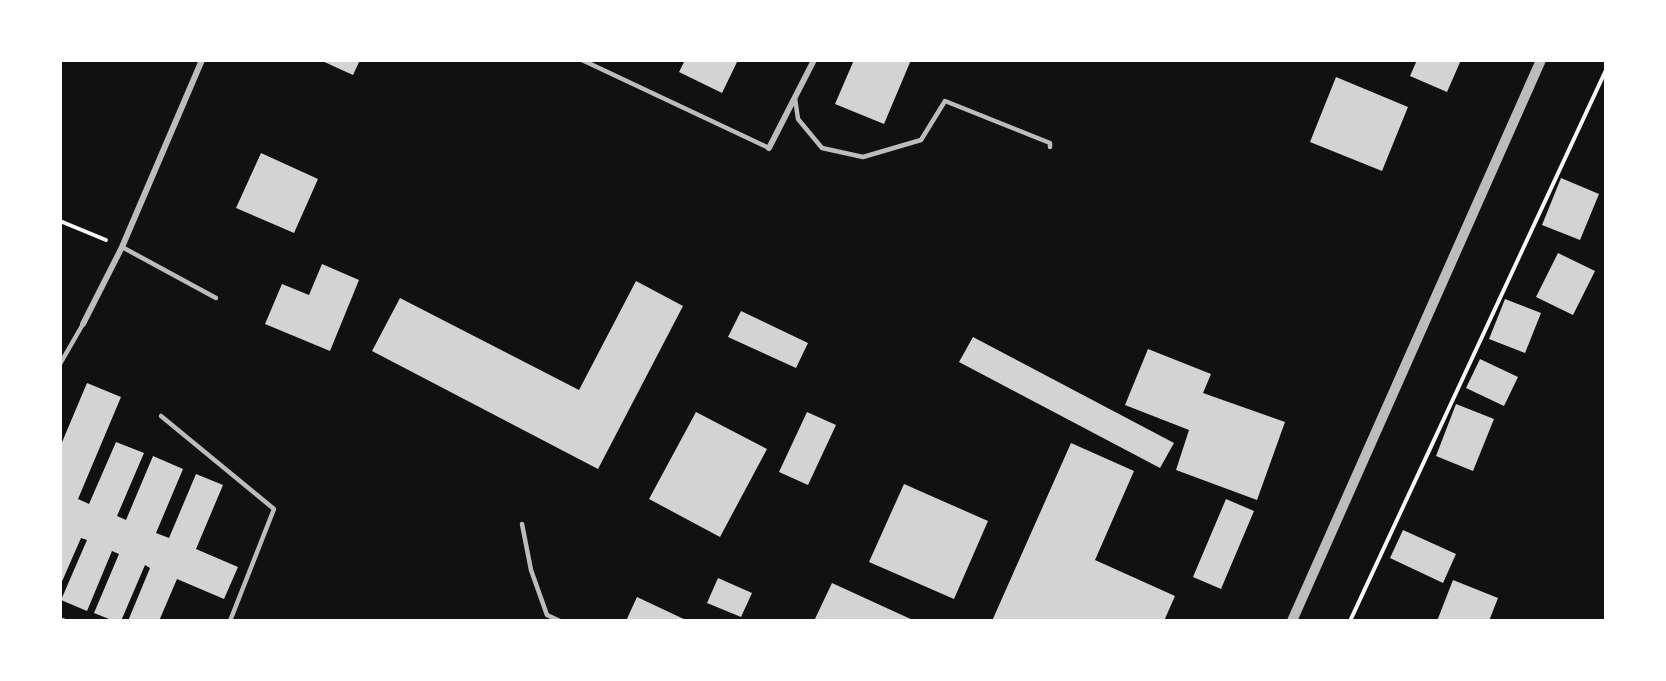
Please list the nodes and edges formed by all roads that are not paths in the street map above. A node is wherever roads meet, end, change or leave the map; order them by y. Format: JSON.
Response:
{"nodes":[{"id":1,"x":202,"y":60,"type":"edge"},
{"id":2,"x":582,"y":60,"type":"edge"},
{"id":3,"x":814,"y":60,"type":"edge"},
{"id":4,"x":1541,"y":60,"type":"edge"},
{"id":5,"x":795,"y":98,"type":"junction"},
{"id":6,"x":1050,"y":147,"type":"dead end"},
{"id":7,"x":769,"y":148,"type":"joint"},
{"id":8,"x":122,"y":247,"type":"junction"},
{"id":9,"x":216,"y":298,"type":"dead end"},
{"id":10,"x":83,"y":324,"type":"joint"},
{"id":11,"x":60,"y":364,"type":"edge"},
{"id":12,"x":160,"y":416,"type":"dead end"},
{"id":13,"x":522,"y":524,"type":"dead end"},
{"id":14,"x":60,"y":619,"type":"edge"},
{"id":15,"x":65,"y":621,"type":"edge"},
{"id":16,"x":230,"y":621,"type":"edge"},
{"id":17,"x":560,"y":621,"type":"edge"},
{"id":18,"x":1292,"y":621,"type":"edge"}],
"edges":[{"from":1,"to":8,"type":"street"},
{"from":2,"to":7,"type":"lane"},
{"from":3,"to":5,"type":"street"},
{"from":4,"to":18,"type":"street"},
{"from":5,"to":6,"type":"lane"},
{"from":5,"to":7,"type":"street"},
{"from":8,"to":9,"type":"lane"},
{"from":8,"to":10,"type":"street"},
{"from":10,"to":11,"type":"lane"},
{"from":12,"to":16,"type":"lane"},
{"from":13,"to":17,"type":"lane"},
{"from":14,"to":15,"type":"lane"}]}
